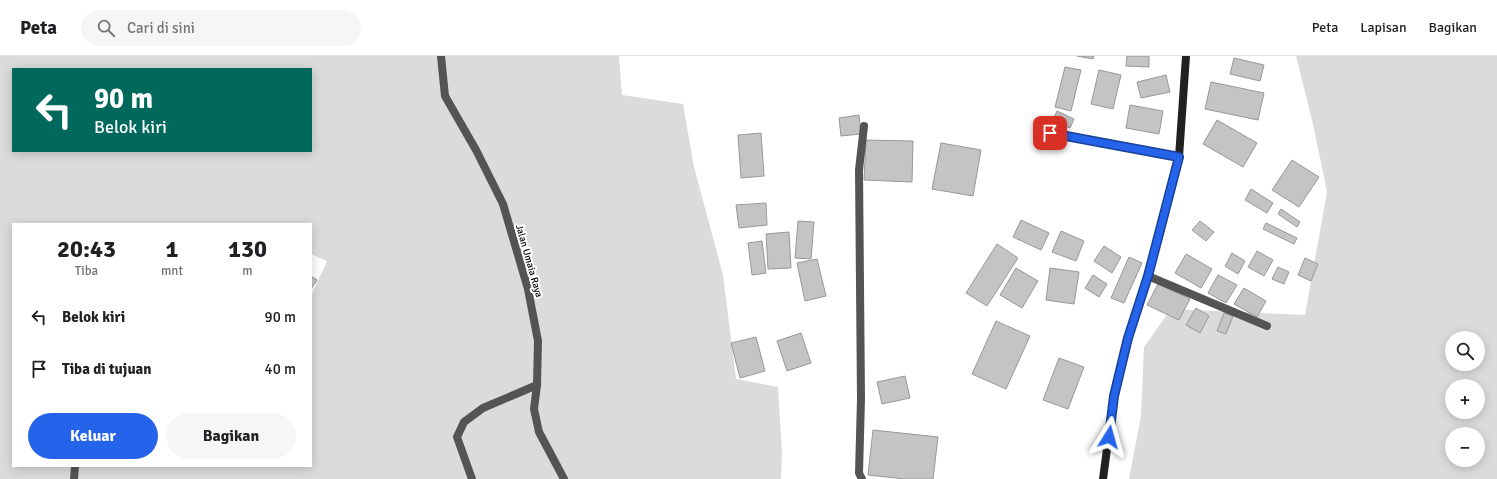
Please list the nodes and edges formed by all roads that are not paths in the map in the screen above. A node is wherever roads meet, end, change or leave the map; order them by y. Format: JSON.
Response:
{"nodes":[{"id":1,"x":441,"y":56,"type":"edge"},
{"id":2,"x":1186,"y":56,"type":"edge"},
{"id":3,"x":864,"y":126,"type":"dead end"},
{"id":4,"x":1050,"y":133,"type":"dead end"},
{"id":5,"x":1179,"y":157,"type":"junction"},
{"id":6,"x":1148,"y":276,"type":"junction"},
{"id":7,"x":1267,"y":326,"type":"dead end"},
{"id":8,"x":537,"y":384,"type":"junction"},
{"id":9,"x":76,"y":467,"type":"edge"},
{"id":10,"x":74,"y":479,"type":"edge"},
{"id":11,"x":472,"y":479,"type":"edge"},
{"id":12,"x":564,"y":479,"type":"edge"},
{"id":13,"x":862,"y":479,"type":"edge"},
{"id":14,"x":1103,"y":479,"type":"edge"}],
"edges":[{"from":1,"to":8,"type":"street","name":"Jalan Umaia Raya"},
{"from":2,"to":5,"type":"street"},
{"from":3,"to":13,"type":"street"},
{"from":4,"to":5,"type":"street"},
{"from":5,"to":6,"type":"street"},
{"from":6,"to":7,"type":"street"},
{"from":6,"to":14,"type":"street"},
{"from":8,"to":11,"type":"street"},
{"from":8,"to":12,"type":"street","name":"Jalan Umaia Raya"},
{"from":9,"to":10,"type":"street"}]}
